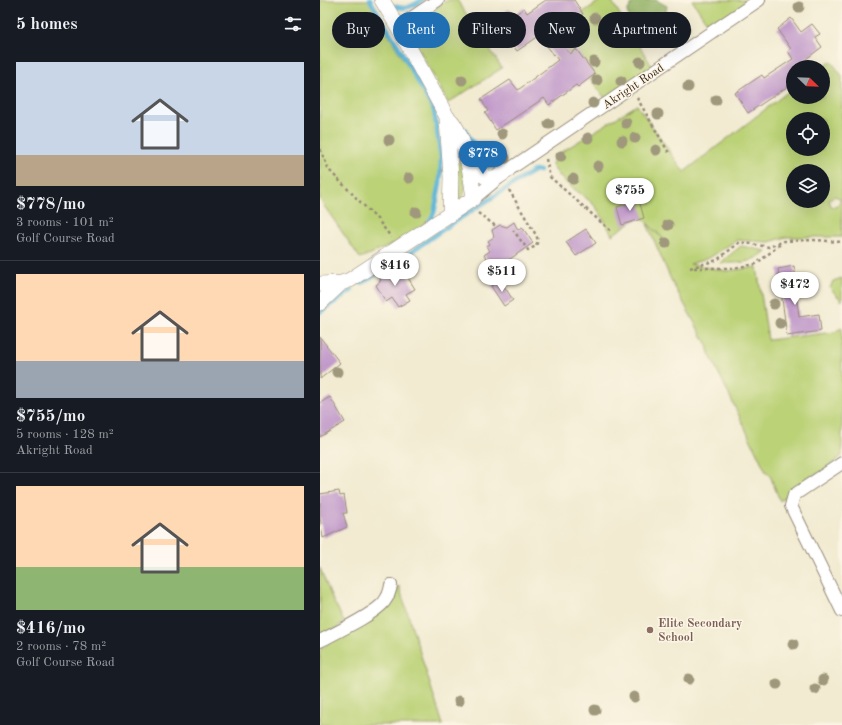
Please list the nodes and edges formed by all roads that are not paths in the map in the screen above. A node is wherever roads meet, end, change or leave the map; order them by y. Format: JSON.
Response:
{"nodes":[{"id":1,"x":382,"y":0,"type":"edge"},
{"id":2,"x":438,"y":0,"type":"edge"},
{"id":3,"x":759,"y":0,"type":"edge"},
{"id":4,"x":420,"y":12,"type":"edge"},
{"id":5,"x":393,"y":19,"type":"edge"},
{"id":6,"x":410,"y":48,"type":"edge"},
{"id":7,"x":448,"y":117,"type":"junction"},
{"id":8,"x":467,"y":156,"type":"junction"},
{"id":9,"x":506,"y":171,"type":"junction"},
{"id":10,"x":475,"y":204,"type":"junction"},
{"id":11,"x":450,"y":215,"type":"junction"},
{"id":12,"x":340,"y":283,"type":"junction"},
{"id":13,"x":320,"y":284,"type":"edge"},
{"id":14,"x":320,"y":303,"type":"edge"},
{"id":15,"x":842,"y":463,"type":"edge"},
{"id":16,"x":391,"y":585,"type":"dead end"},
{"id":17,"x":842,"y":611,"type":"edge"},
{"id":18,"x":320,"y":641,"type":"edge"}],
"edges":[{"from":1,"to":5,"type":"street"},
{"from":2,"to":4,"type":"street"},
{"from":3,"to":9,"type":"street","name":"Akright Road"},
{"from":6,"to":7,"type":"street"},
{"from":7,"to":8,"type":"street"},
{"from":7,"to":11,"type":"street"},
{"from":8,"to":9,"type":"street"},
{"from":8,"to":10,"type":"street"},
{"from":9,"to":10,"type":"street","name":"Akright Road"},
{"from":10,"to":11,"type":"street"},
{"from":11,"to":12,"type":"street"},
{"from":12,"to":13,"type":"street"},
{"from":12,"to":14,"type":"street"},
{"from":15,"to":17,"type":"street"},
{"from":16,"to":18,"type":"street"}]}
